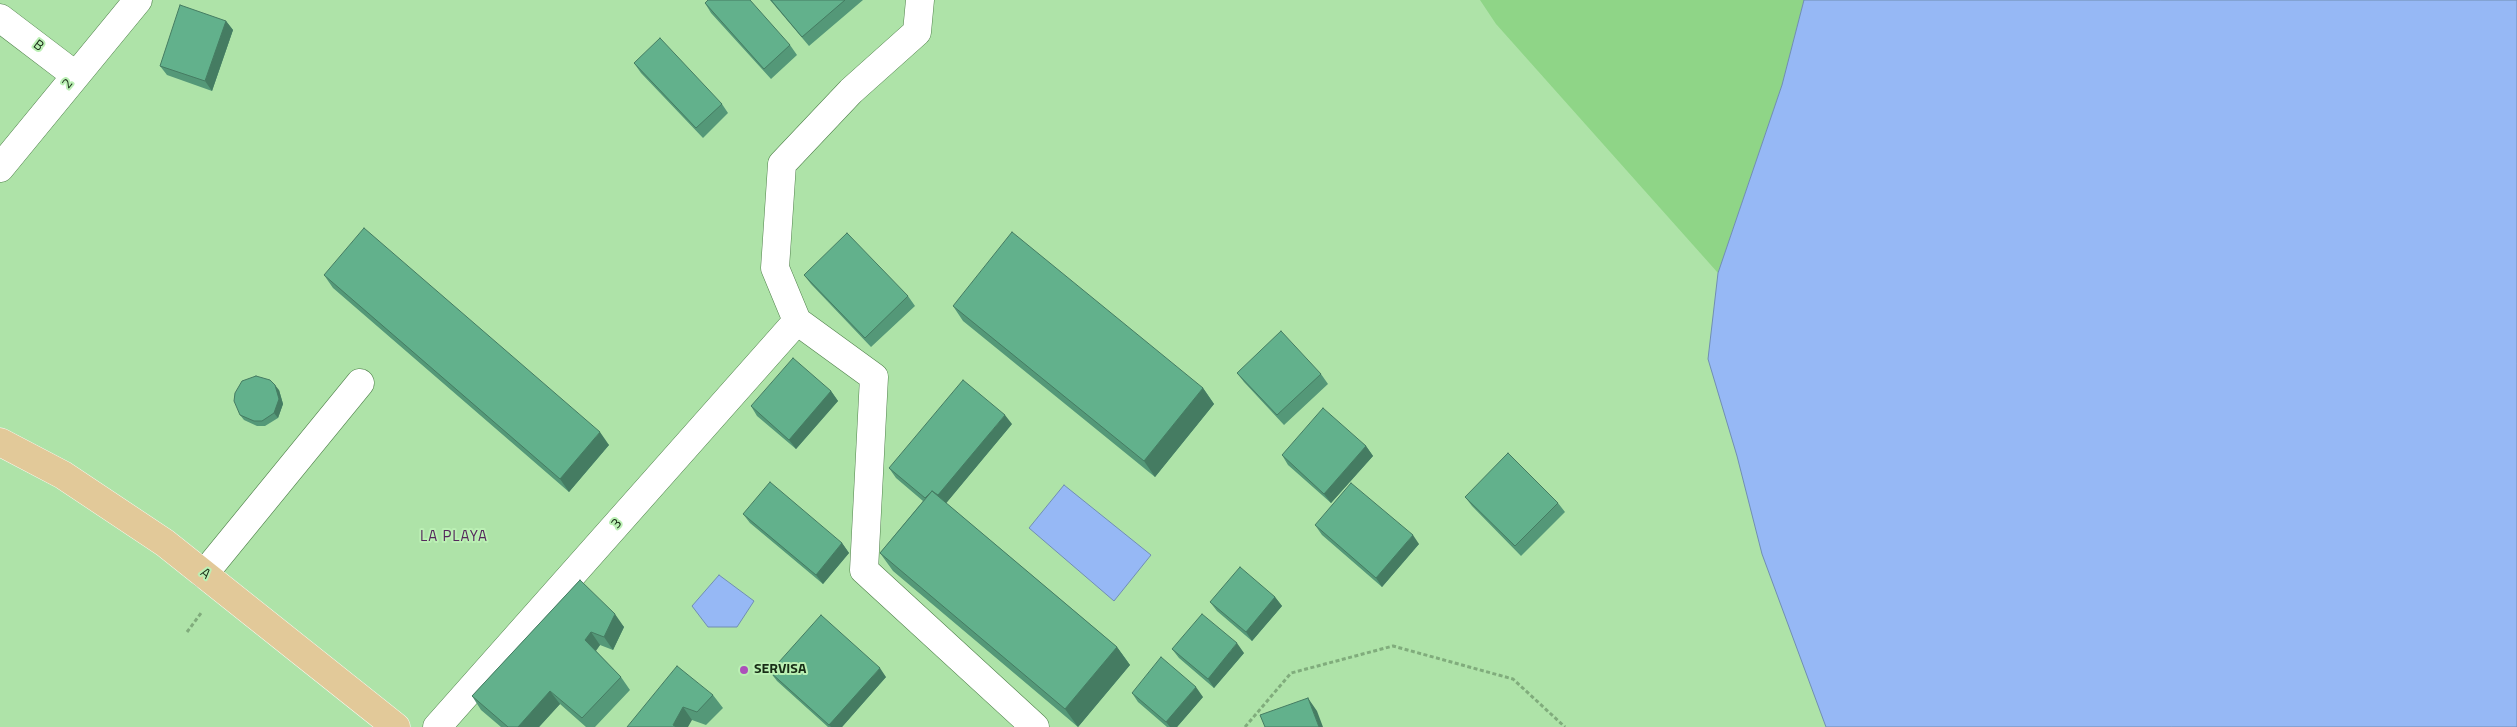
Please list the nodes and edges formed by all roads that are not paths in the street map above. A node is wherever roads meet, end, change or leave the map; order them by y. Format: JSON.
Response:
{"nodes":[{"id":1,"x":138,"y":0,"type":"edge"},
{"id":2,"x":920,"y":0,"type":"edge"},
{"id":3,"x":0,"y":18,"type":"edge"},
{"id":4,"x":75,"y":75,"type":"junction"},
{"id":5,"x":0,"y":168,"type":"edge"},
{"id":6,"x":797,"y":321,"type":"junction"},
{"id":7,"x":360,"y":383,"type":"dead end"},
{"id":8,"x":0,"y":442,"type":"edge"},
{"id":9,"x":204,"y":574,"type":"junction"},
{"id":10,"x":396,"y":727,"type":"edge"},
{"id":11,"x":437,"y":727,"type":"edge"},
{"id":12,"x":1035,"y":727,"type":"edge"}],
"edges":[{"from":1,"to":4,"type":"street","name":"2"},
{"from":2,"to":6,"type":"street"},
{"from":3,"to":4,"type":"street","name":"B"},
{"from":4,"to":5,"type":"street","name":"2"},
{"from":6,"to":11,"type":"street","name":"3"},
{"from":6,"to":12,"type":"street"},
{"from":7,"to":9,"type":"street"},
{"from":8,"to":9,"type":"main road","name":"A"},
{"from":9,"to":10,"type":"main road","name":"A"}]}
